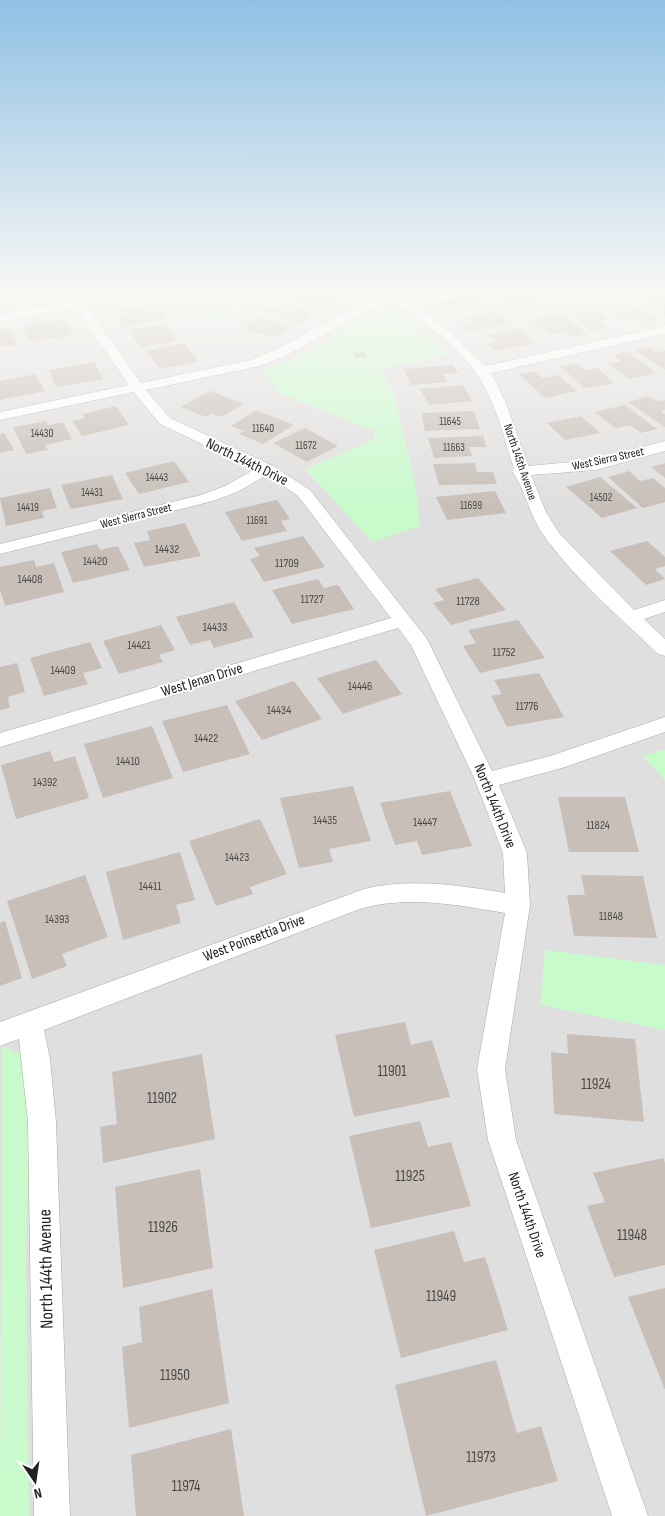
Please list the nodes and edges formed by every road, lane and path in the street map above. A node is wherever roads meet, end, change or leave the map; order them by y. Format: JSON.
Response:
{"nodes":[{"id":1,"x":122,"y":365,"type":"edge"},
{"id":2,"x":247,"y":365,"type":"edge"},
{"id":3,"x":476,"y":365,"type":"edge"},
{"id":4,"x":510,"y":365,"type":"edge"},
{"id":5,"x":482,"y":371,"type":"junction"},
{"id":6,"x":138,"y":388,"type":"junction"},
{"id":7,"x":0,"y":416,"type":"edge"},
{"id":8,"x":665,"y":446,"type":"edge"},
{"id":9,"x":267,"y":469,"type":"junction"},
{"id":10,"x":520,"y":471,"type":"junction"},
{"id":11,"x":0,"y":549,"type":"edge"},
{"id":12,"x":665,"y":606,"type":"edge"},
{"id":13,"x":630,"y":617,"type":"junction"},
{"id":14,"x":403,"y":620,"type":"junction"},
{"id":15,"x":665,"y":650,"type":"edge"},
{"id":16,"x":665,"y":724,"type":"edge"},
{"id":17,"x":0,"y":740,"type":"edge"},
{"id":18,"x":486,"y":780,"type":"junction"},
{"id":19,"x":518,"y":905,"type":"junction"},
{"id":20,"x":29,"y":1023,"type":"junction"},
{"id":21,"x":0,"y":1034,"type":"edge"},
{"id":22,"x":52,"y":1516,"type":"edge"},
{"id":23,"x":630,"y":1516,"type":"edge"}],
"edges":[{"from":1,"to":6,"type":"street","name":"North 144th Drive"},
{"from":2,"to":6,"type":"street"},
{"from":3,"to":5,"type":"street","name":"North 145th Avenue"},
{"from":4,"to":5,"type":"street"},
{"from":5,"to":10,"type":"street","name":"North 145th Avenue"},
{"from":6,"to":7,"type":"street"},
{"from":6,"to":9,"type":"street","name":"North 144th Drive"},
{"from":8,"to":10,"type":"street","name":"West Sierra Street"},
{"from":9,"to":11,"type":"street","name":"West Sierra Street"},
{"from":9,"to":14,"type":"street","name":"North 144th Drive"},
{"from":10,"to":13,"type":"street","name":"North 145th Avenue"},
{"from":12,"to":13,"type":"street"},
{"from":13,"to":15,"type":"street","name":"North 145th Avenue"},
{"from":14,"to":17,"type":"street","name":"West Jenan Drive"},
{"from":14,"to":18,"type":"street","name":"North 144th Drive"},
{"from":16,"to":18,"type":"street"},
{"from":18,"to":19,"type":"street","name":"North 144th Drive"},
{"from":19,"to":20,"type":"street","name":"West Poinsettia Drive"},
{"from":19,"to":23,"type":"street","name":"North 144th Drive"},
{"from":20,"to":21,"type":"street","name":"West Poinsettia Drive"},
{"from":20,"to":22,"type":"street","name":"North 144th Avenue"}]}
